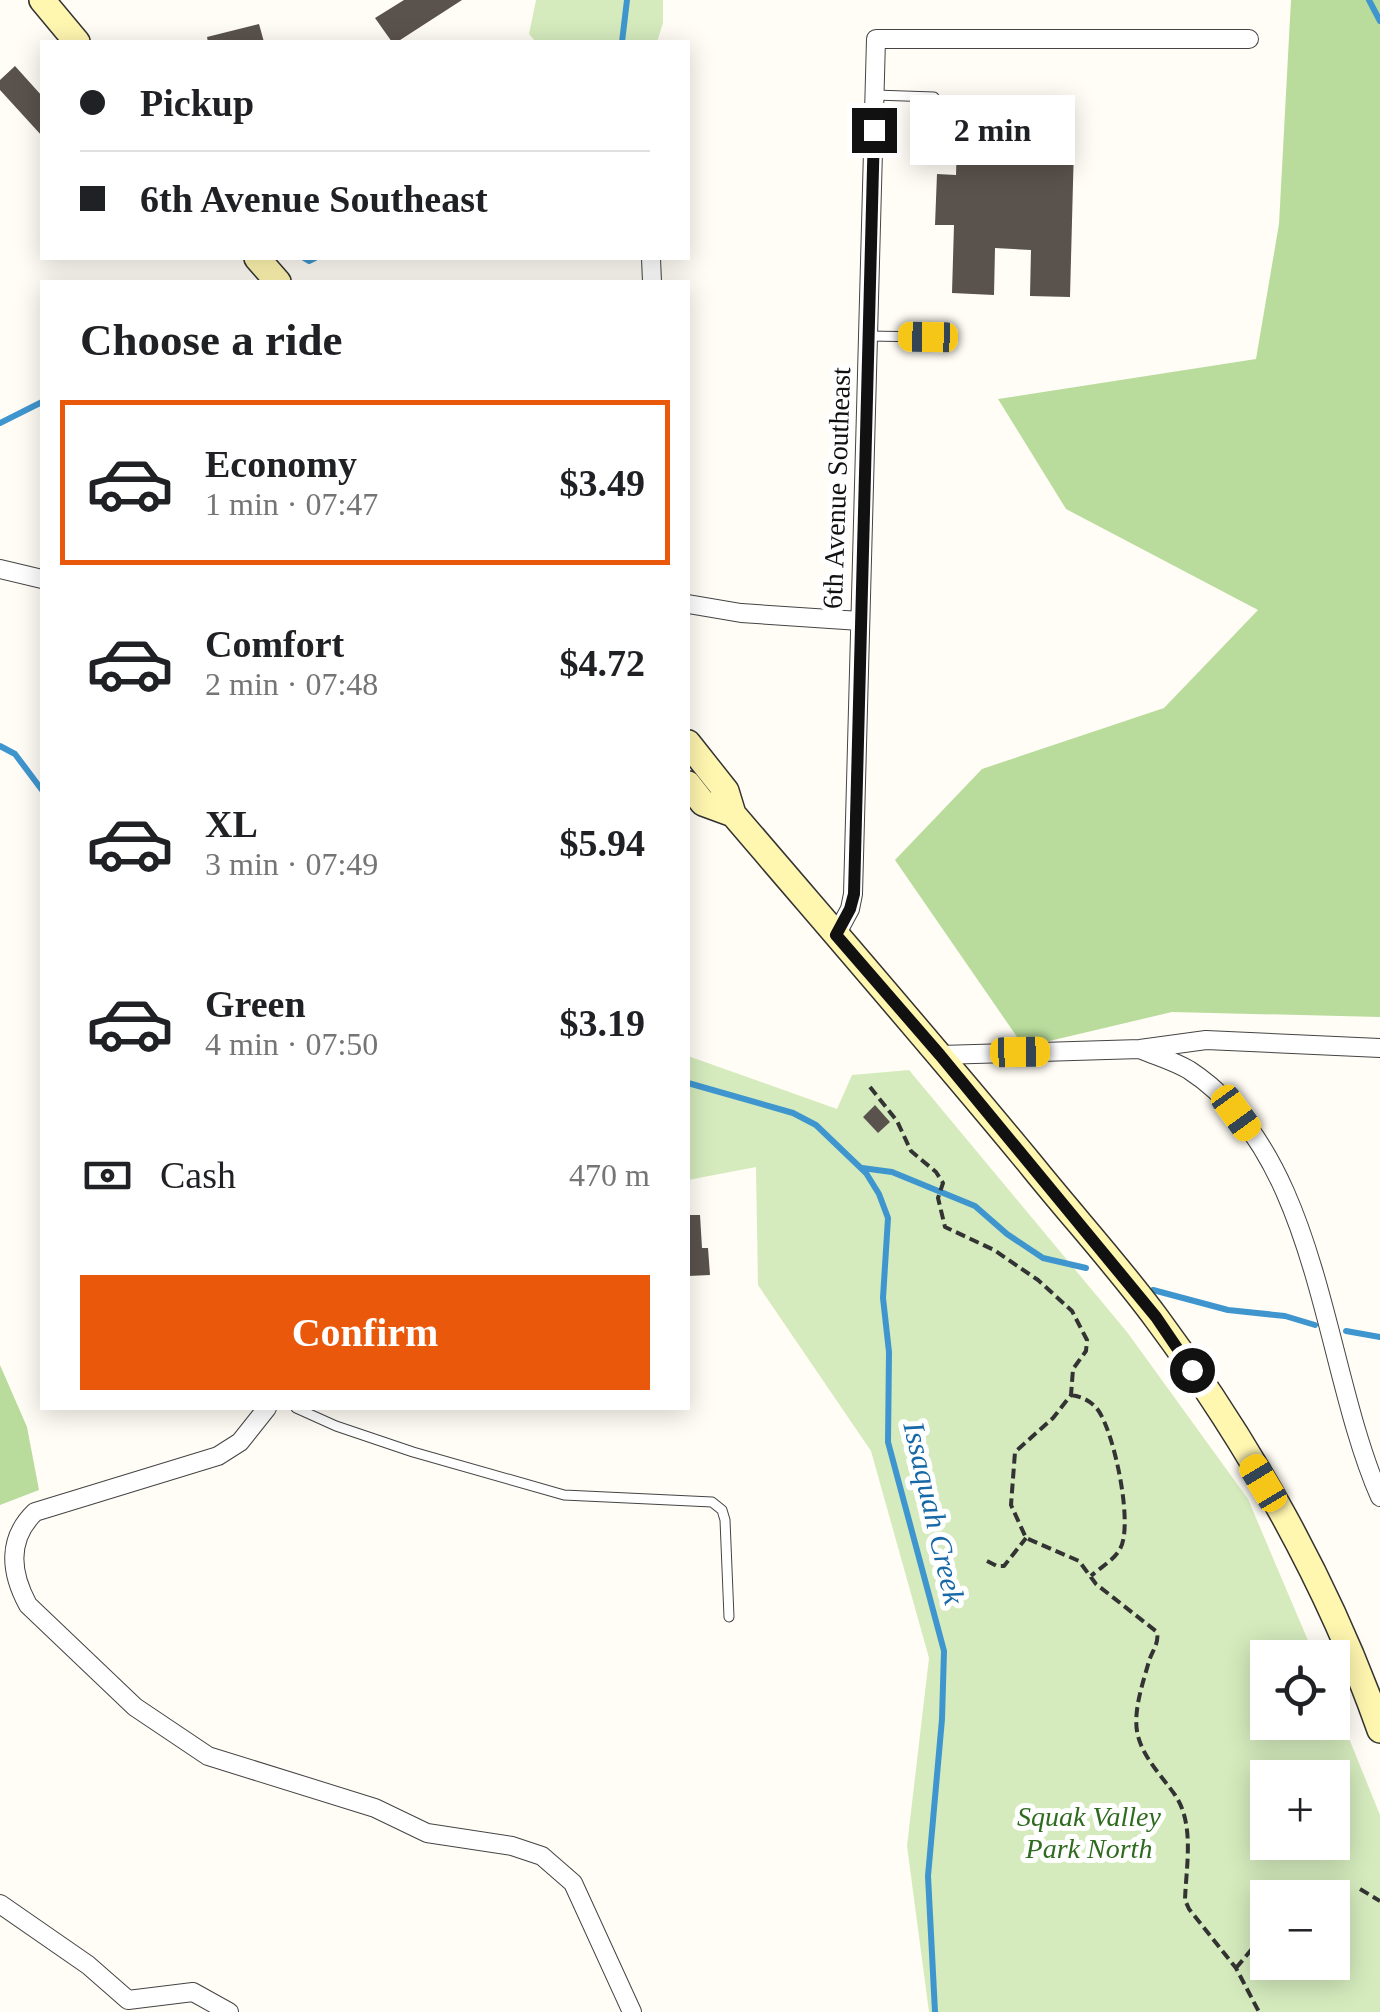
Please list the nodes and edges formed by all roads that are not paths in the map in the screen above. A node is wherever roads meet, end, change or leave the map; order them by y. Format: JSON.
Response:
{"nodes":[{"id":1,"x":42,"y":0,"type":"edge"},
{"id":2,"x":1248,"y":39,"type":"dead end"},
{"id":3,"x":75,"y":40,"type":"edge"},
{"id":4,"x":875,"y":95,"type":"junction"},
{"id":5,"x":934,"y":97,"type":"dead end"},
{"id":6,"x":259,"y":260,"type":"edge"},
{"id":7,"x":276,"y":280,"type":"edge"},
{"id":8,"x":868,"y":336,"type":"junction"},
{"id":9,"x":928,"y":337,"type":"dead end"},
{"id":10,"x":0,"y":569,"type":"edge"},
{"id":11,"x":40,"y":579,"type":"edge"},
{"id":12,"x":690,"y":604,"type":"edge"},
{"id":13,"x":860,"y":622,"type":"junction"},
{"id":14,"x":690,"y":746,"type":"edge"},
{"id":15,"x":690,"y":787,"type":"edge"},
{"id":16,"x":733,"y":814,"type":"junction"},
{"id":17,"x":836,"y":935,"type":"junction"},
{"id":18,"x":1380,"y":1048,"type":"edge"},
{"id":19,"x":1140,"y":1049,"type":"junction"},
{"id":20,"x":940,"y":1055,"type":"junction"},
{"id":21,"x":265,"y":1410,"type":"edge"},
{"id":22,"x":300,"y":1410,"type":"edge"},
{"id":23,"x":1380,"y":1497,"type":"edge"},
{"id":24,"x":729,"y":1617,"type":"dead end"},
{"id":25,"x":1380,"y":1730,"type":"edge"},
{"id":26,"x":0,"y":1904,"type":"edge"},
{"id":27,"x":130,"y":2006,"type":"edge"},
{"id":28,"x":229,"y":2012,"type":"edge"},
{"id":29,"x":632,"y":2012,"type":"edge"}],
"edges":[{"from":1,"to":3,"type":"main road"},
{"from":2,"to":4,"type":"street","name":"6th Avenue Southeast"},
{"from":4,"to":5,"type":"lane"},
{"from":4,"to":8,"type":"street","name":"6th Avenue Southeast"},
{"from":6,"to":7,"type":"main road"},
{"from":8,"to":9,"type":"lane"},
{"from":8,"to":13,"type":"street","name":"6th Avenue Southeast"},
{"from":10,"to":11,"type":"street"},
{"from":12,"to":13,"type":"street"},
{"from":13,"to":17,"type":"street","name":"6th Avenue Southeast"},
{"from":14,"to":16,"type":"main road"},
{"from":15,"to":16,"type":"main road"},
{"from":16,"to":17,"type":"main road"},
{"from":17,"to":20,"type":"main road"},
{"from":18,"to":19,"type":"street"},
{"from":19,"to":20,"type":"street"},
{"from":19,"to":23,"type":"street"},
{"from":20,"to":25,"type":"main road"},
{"from":21,"to":29,"type":"street"},
{"from":22,"to":24,"type":"lane"},
{"from":26,"to":27,"type":"street"},
{"from":27,"to":28,"type":"street"}]}
